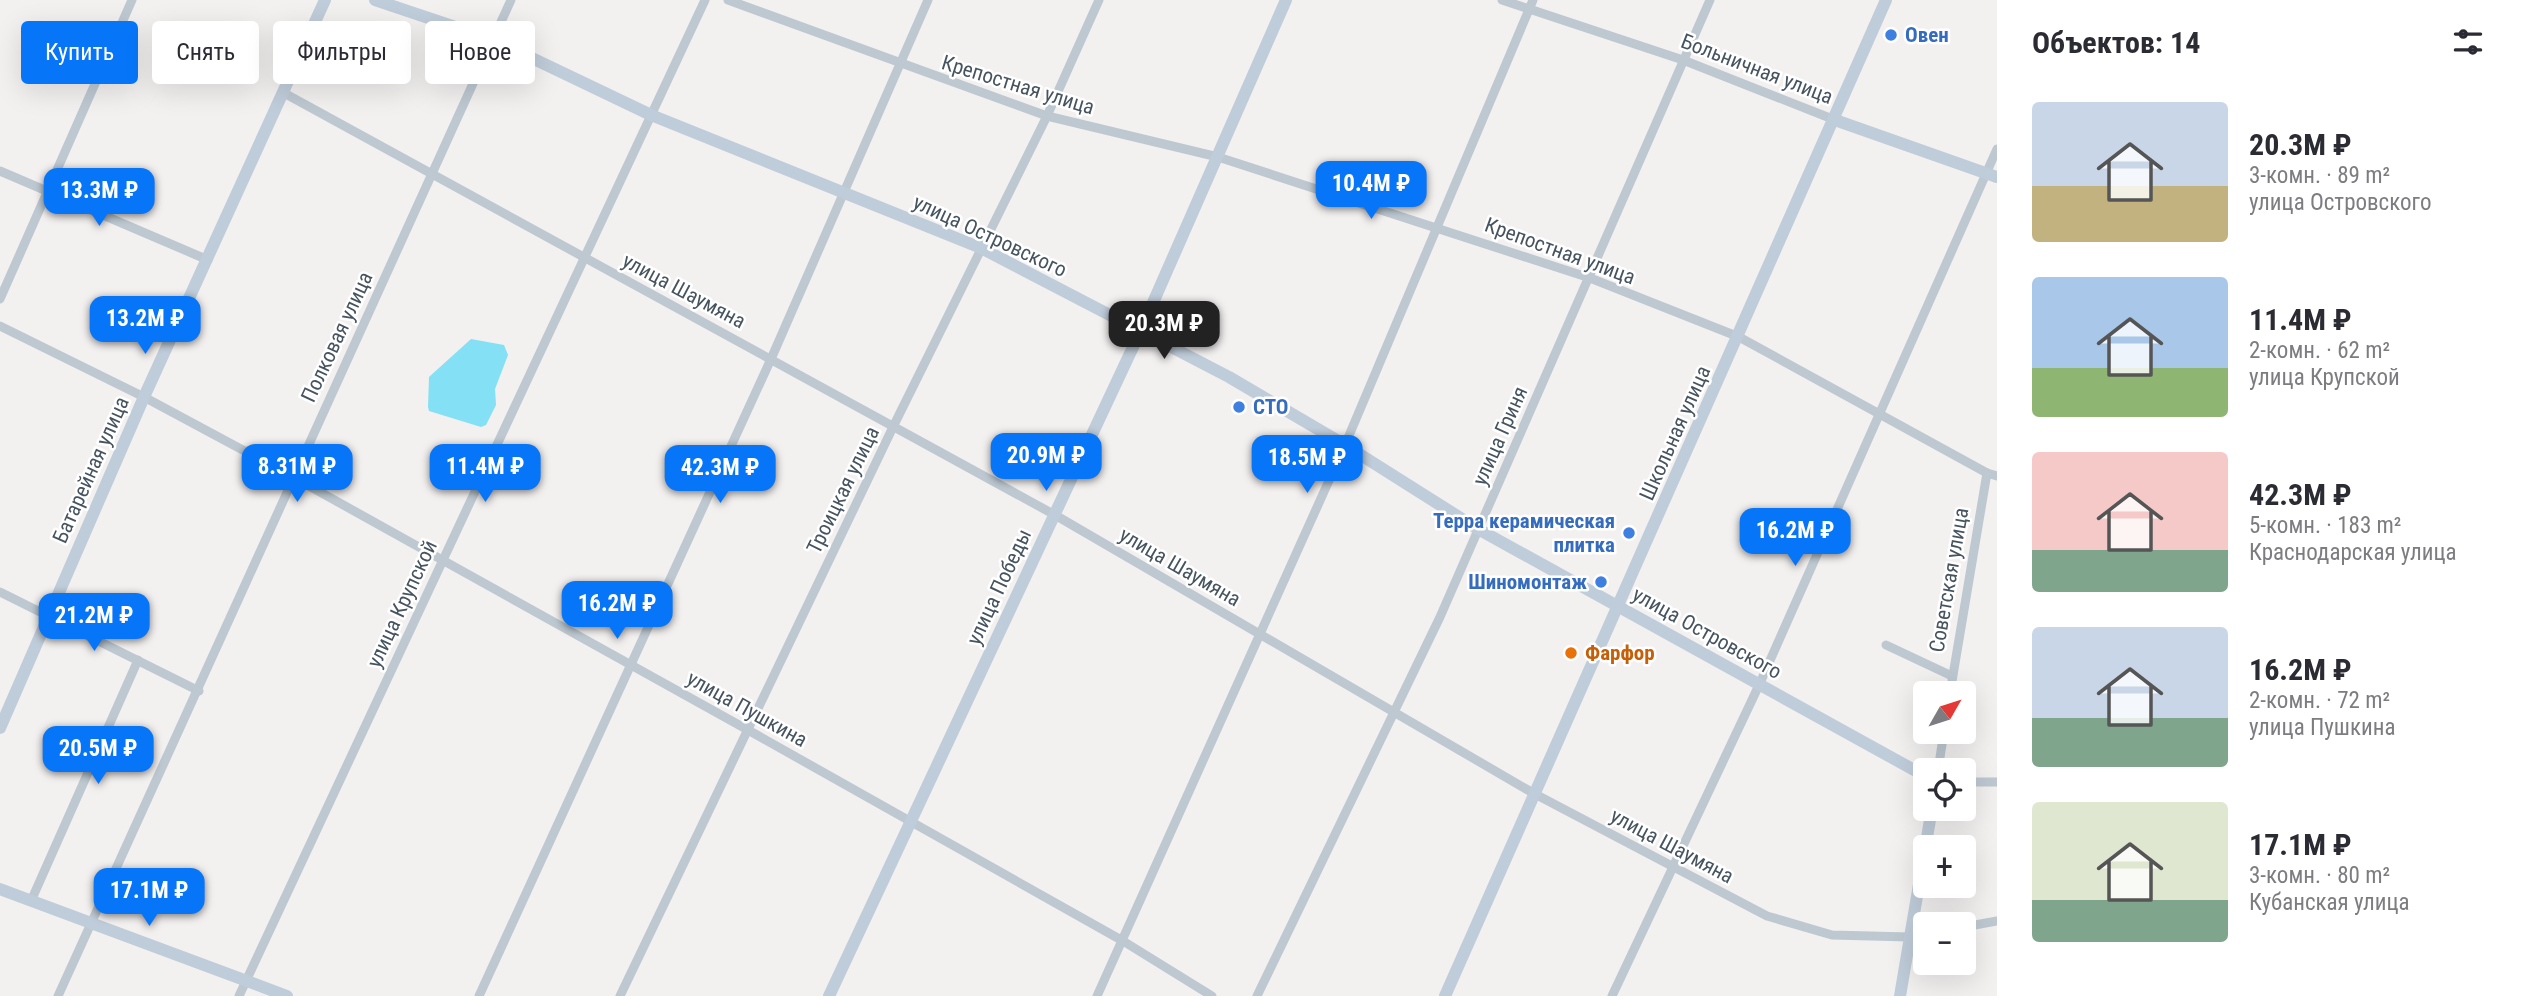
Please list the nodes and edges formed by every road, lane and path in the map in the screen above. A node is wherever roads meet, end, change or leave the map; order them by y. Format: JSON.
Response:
{"nodes":[{"id":1,"x":132,"y":0,"type":"edge"},
{"id":2,"x":325,"y":0,"type":"edge"},
{"id":3,"x":375,"y":0,"type":"edge"},
{"id":4,"x":511,"y":0,"type":"edge"},
{"id":5,"x":705,"y":0,"type":"edge"},
{"id":6,"x":728,"y":0,"type":"edge"},
{"id":7,"x":928,"y":0,"type":"edge"},
{"id":8,"x":1099,"y":0,"type":"edge"},
{"id":9,"x":1286,"y":0,"type":"edge"},
{"id":10,"x":1503,"y":0,"type":"edge"},
{"id":11,"x":1710,"y":0,"type":"edge"},
{"id":12,"x":1886,"y":0,"type":"edge"},
{"id":13,"x":1531,"y":5,"type":"edge"},
{"id":14,"x":437,"y":21,"type":"edge"},
{"id":15,"x":502,"y":21,"type":"edge"},
{"id":16,"x":535,"y":60,"type":"edge"},
{"id":17,"x":1683,"y":60,"type":"junction"},
{"id":18,"x":900,"y":65,"type":"junction"},
{"id":19,"x":473,"y":84,"type":"edge"},
{"id":20,"x":284,"y":93,"type":"junction"},
{"id":21,"x":651,"y":115,"type":"junction"},
{"id":22,"x":1047,"y":116,"type":"junction"},
{"id":23,"x":1835,"y":120,"type":"junction"},
{"id":24,"x":1997,"y":149,"type":"edge"},
{"id":25,"x":1218,"y":157,"type":"junction"},
{"id":26,"x":0,"y":171,"type":"edge"},
{"id":27,"x":431,"y":175,"type":"junction"},
{"id":28,"x":1992,"y":176,"type":"edge"},
{"id":29,"x":48,"y":189,"type":"junction"},
{"id":30,"x":843,"y":192,"type":"junction"},
{"id":31,"x":1437,"y":226,"type":"junction"},
{"id":32,"x":981,"y":248,"type":"junction"},
{"id":33,"x":585,"y":258,"type":"junction"},
{"id":34,"x":208,"y":260,"type":"junction"},
{"id":35,"x":1590,"y":278,"type":"junction"},
{"id":36,"x":0,"y":299,"type":"edge"},
{"id":37,"x":0,"y":326,"type":"edge"},
{"id":38,"x":1141,"y":330,"type":"junction"},
{"id":39,"x":1739,"y":337,"type":"junction"},
{"id":40,"x":771,"y":359,"type":"junction"},
{"id":41,"x":144,"y":397,"type":"junction"},
{"id":42,"x":1880,"y":415,"type":"junction"},
{"id":43,"x":893,"y":427,"type":"junction"},
{"id":44,"x":1345,"y":445,"type":"junction"},
{"id":45,"x":1992,"y":475,"type":"edge"},
{"id":46,"x":293,"y":477,"type":"junction"},
{"id":47,"x":1055,"y":515,"type":"junction"},
{"id":48,"x":1478,"y":529,"type":"junction"},
{"id":49,"x":442,"y":562,"type":"junction"},
{"id":50,"x":0,"y":592,"type":"edge"},
{"id":51,"x":1619,"y":607,"type":"junction"},
{"id":52,"x":49,"y":614,"type":"junction"},
{"id":53,"x":1261,"y":634,"type":"junction"},
{"id":54,"x":1886,"y":645,"type":"dead end"},
{"id":55,"x":138,"y":660,"type":"junction"},
{"id":56,"x":630,"y":664,"type":"junction"},
{"id":57,"x":1952,"y":676,"type":"junction"},
{"id":58,"x":1951,"y":681,"type":"edge"},
{"id":59,"x":1760,"y":683,"type":"junction"},
{"id":60,"x":199,"y":691,"type":"junction"},
{"id":61,"x":1394,"y":713,"type":"junction"},
{"id":62,"x":0,"y":728,"type":"edge"},
{"id":63,"x":748,"y":730,"type":"junction"},
{"id":64,"x":1913,"y":769,"type":"edge"},
{"id":65,"x":1976,"y":782,"type":"edge"},
{"id":66,"x":1997,"y":782,"type":"edge"},
{"id":67,"x":1533,"y":793,"type":"junction"},
{"id":68,"x":910,"y":821,"type":"junction"},
{"id":69,"x":1929,"y":821,"type":"edge"},
{"id":70,"x":1672,"y":866,"type":"junction"},
{"id":71,"x":0,"y":889,"type":"edge"},
{"id":72,"x":31,"y":901,"type":"junction"},
{"id":73,"x":1997,"y":921,"type":"edge"},
{"id":74,"x":92,"y":925,"type":"junction"},
{"id":75,"x":1976,"y":925,"type":"edge"},
{"id":76,"x":1913,"y":936,"type":"edge"},
{"id":77,"x":1909,"y":937,"type":"junction"},
{"id":78,"x":1123,"y":942,"type":"junction"},
{"id":79,"x":246,"y":981,"type":"junction"},
{"id":80,"x":58,"y":996,"type":"edge"},
{"id":81,"x":239,"y":996,"type":"edge"},
{"id":82,"x":287,"y":996,"type":"edge"},
{"id":83,"x":479,"y":996,"type":"edge"},
{"id":84,"x":620,"y":996,"type":"edge"},
{"id":85,"x":829,"y":996,"type":"edge"},
{"id":86,"x":1097,"y":996,"type":"edge"},
{"id":87,"x":1212,"y":996,"type":"edge"},
{"id":88,"x":1257,"y":996,"type":"edge"},
{"id":89,"x":1445,"y":996,"type":"edge"},
{"id":90,"x":1612,"y":996,"type":"edge"},
{"id":91,"x":1900,"y":996,"type":"edge"}],
"edges":[{"from":1,"to":29,"type":"street"},
{"from":2,"to":20,"type":"street","name":"Батарейная улица"},
{"from":3,"to":14,"type":"street","name":"улица Островского"},
{"from":4,"to":15,"type":"street","name":"Полковая улица"},
{"from":5,"to":21,"type":"street","name":"улица Крупской"},
{"from":6,"to":18,"type":"street","name":"Крепостная улица"},
{"from":7,"to":18,"type":"street"},
{"from":8,"to":22,"type":"street","name":"Троицкая улица"},
{"from":9,"to":25,"type":"street","name":"улица Победы"},
{"from":10,"to":13,"type":"street","name":"Больничная улица"},
{"from":11,"to":17,"type":"street","name":"улица Гриня"},
{"from":12,"to":23,"type":"street","name":"Школьная улица"},
{"from":13,"to":17,"type":"street","name":"Больничная улица"},
{"from":13,"to":31,"type":"street"},
{"from":16,"to":21,"type":"street","name":"улица Островского"},
{"from":17,"to":23,"type":"street","name":"Больничная улица"},
{"from":17,"to":35,"type":"street","name":"улица Гриня"},
{"from":18,"to":22,"type":"street","name":"Крепостная улица"},
{"from":18,"to":30,"type":"street"},
{"from":19,"to":27,"type":"street","name":"Полковая улица"},
{"from":20,"to":27,"type":"street","name":"улица Шаумяна"},
{"from":20,"to":34,"type":"street","name":"Батарейная улица"},
{"from":21,"to":30,"type":"street","name":"улица Островского"},
{"from":21,"to":33,"type":"street","name":"улица Крупской"},
{"from":22,"to":25,"type":"street","name":"Крепостная улица"},
{"from":22,"to":32,"type":"street","name":"Троицкая улица"},
{"from":23,"to":28,"type":"street","name":"Больничная улица"},
{"from":23,"to":39,"type":"street","name":"Школьная улица"},
{"from":24,"to":28,"type":"street"},
{"from":25,"to":31,"type":"street","name":"Крепостная улица"},
{"from":25,"to":38,"type":"street","name":"улица Победы"},
{"from":26,"to":29,"type":"street"},
{"from":27,"to":33,"type":"street","name":"улица Шаумяна"},
{"from":27,"to":46,"type":"street","name":"Полковая улица"},
{"from":28,"to":42,"type":"street"},
{"from":29,"to":34,"type":"street"},
{"from":29,"to":36,"type":"street"},
{"from":30,"to":32,"type":"street","name":"улица Островского"},
{"from":30,"to":40,"type":"street"},
{"from":31,"to":35,"type":"street","name":"Крепостная улица"},
{"from":31,"to":44,"type":"street"},
{"from":32,"to":38,"type":"street","name":"улица Островского"},
{"from":32,"to":43,"type":"street","name":"Троицкая улица"},
{"from":33,"to":40,"type":"street","name":"улица Шаумяна"},
{"from":33,"to":49,"type":"street","name":"улица Крупской"},
{"from":34,"to":41,"type":"street","name":"Батарейная улица"},
{"from":35,"to":39,"type":"street","name":"Крепостная улица"},
{"from":35,"to":48,"type":"street","name":"улица Гриня"},
{"from":37,"to":41,"type":"street","name":"улица Пушкина"},
{"from":38,"to":44,"type":"street","name":"улица Островского"},
{"from":38,"to":47,"type":"street","name":"улица Победы"},
{"from":39,"to":42,"type":"street","name":"Крепостная улица"},
{"from":39,"to":51,"type":"street","name":"Школьная улица"},
{"from":40,"to":43,"type":"street","name":"улица Шаумяна"},
{"from":40,"to":56,"type":"street"},
{"from":41,"to":46,"type":"street","name":"улица Пушкина"},
{"from":41,"to":52,"type":"street","name":"Батарейная улица"},
{"from":42,"to":45,"type":"street","name":"Крепостная улица"},
{"from":42,"to":59,"type":"street"},
{"from":43,"to":47,"type":"street","name":"улица Шаумяна"},
{"from":43,"to":63,"type":"street","name":"Троицкая улица"},
{"from":44,"to":48,"type":"street","name":"улица Островского"},
{"from":44,"to":53,"type":"street"},
{"from":45,"to":57,"type":"street","name":"Советская улица"},
{"from":46,"to":49,"type":"street","name":"улица Пушкина"},
{"from":46,"to":60,"type":"street","name":"Полковая улица"},
{"from":47,"to":53,"type":"street","name":"улица Шаумяна"},
{"from":47,"to":68,"type":"street","name":"улица Победы"},
{"from":48,"to":51,"type":"street","name":"улица Островского"},
{"from":48,"to":61,"type":"street","name":"улица Гриня"},
{"from":49,"to":56,"type":"street","name":"улица Пушкина"},
{"from":49,"to":79,"type":"street","name":"улица Крупской"},
{"from":50,"to":52,"type":"street"},
{"from":51,"to":59,"type":"street","name":"улица Островского"},
{"from":51,"to":67,"type":"street","name":"Школьная улица"},
{"from":52,"to":55,"type":"street"},
{"from":52,"to":62,"type":"street","name":"Батарейная улица"},
{"from":53,"to":61,"type":"street","name":"улица Шаумяна"},
{"from":53,"to":78,"type":"street"},
{"from":54,"to":57,"type":"street"},
{"from":55,"to":60,"type":"street"},
{"from":55,"to":72,"type":"street"},
{"from":56,"to":63,"type":"street","name":"улица Пушкина"},
{"from":56,"to":83,"type":"street"},
{"from":57,"to":58,"type":"street","name":"Советская улица"},
{"from":59,"to":64,"type":"street","name":"улица Островского"},
{"from":59,"to":70,"type":"street"},
{"from":60,"to":74,"type":"street","name":"Полковая улица"},
{"from":61,"to":67,"type":"street","name":"улица Шаумяна"},
{"from":61,"to":88,"type":"street","name":"улица Гриня"},
{"from":63,"to":68,"type":"street","name":"улица Пушкина"},
{"from":63,"to":84,"type":"street","name":"Троицкая улица"},
{"from":65,"to":66,"type":"street"},
{"from":67,"to":70,"type":"street","name":"улица Шаумяна"},
{"from":67,"to":89,"type":"street","name":"Школьная улица"},
{"from":68,"to":78,"type":"street","name":"улица Пушкина"},
{"from":68,"to":85,"type":"street","name":"улица Победы"},
{"from":69,"to":77,"type":"street"},
{"from":70,"to":77,"type":"street","name":"улица Шаумяна"},
{"from":70,"to":90,"type":"street"},
{"from":71,"to":72,"type":"street"},
{"from":72,"to":74,"type":"street"},
{"from":73,"to":75,"type":"street"},
{"from":74,"to":79,"type":"street"},
{"from":74,"to":80,"type":"street","name":"Полковая улица"},
{"from":76,"to":77,"type":"street","name":"улица Шаумяна"},
{"from":77,"to":91,"type":"street"},
{"from":78,"to":86,"type":"street"},
{"from":78,"to":87,"type":"street","name":"улица Пушкина"},
{"from":79,"to":81,"type":"street","name":"улица Крупской"},
{"from":79,"to":82,"type":"street"}]}
